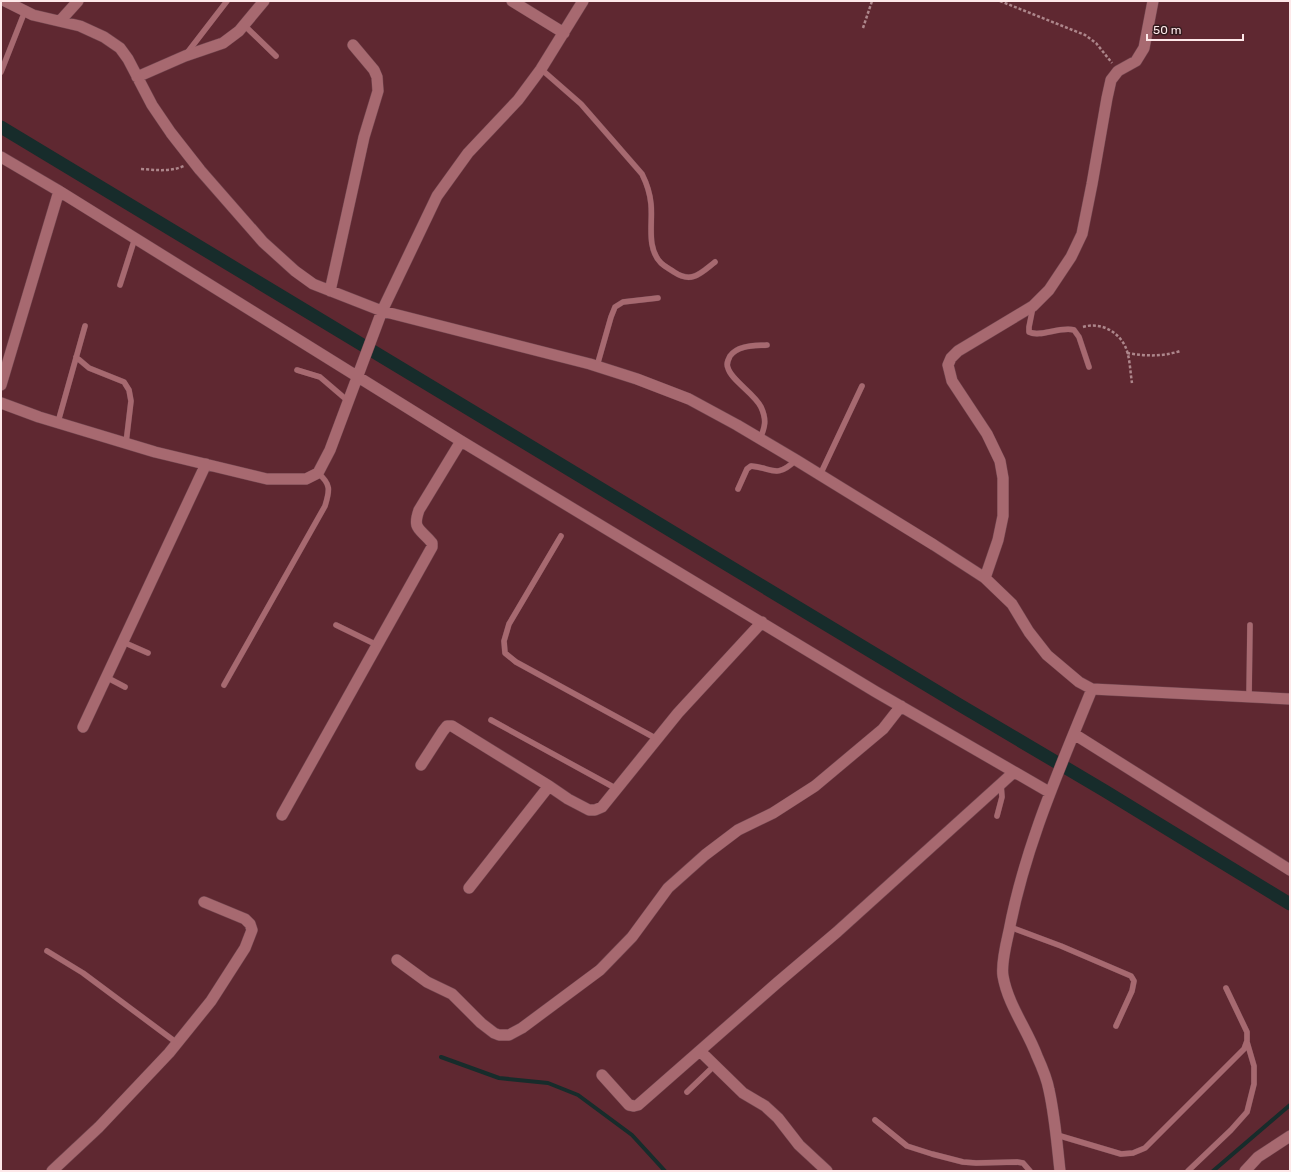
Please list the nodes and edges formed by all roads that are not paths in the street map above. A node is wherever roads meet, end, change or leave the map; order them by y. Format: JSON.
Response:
{"nodes":[{"id":1,"x":5,"y":1,"type":"edge"},
{"id":2,"x":78,"y":1,"type":"edge"},
{"id":3,"x":227,"y":1,"type":"edge"},
{"id":4,"x":264,"y":1,"type":"edge"},
{"id":5,"x":512,"y":1,"type":"edge"},
{"id":6,"x":583,"y":1,"type":"edge"},
{"id":7,"x":1153,"y":1,"type":"edge"},
{"id":8,"x":25,"y":11,"type":"junction"},
{"id":9,"x":60,"y":21,"type":"junction"},
{"id":10,"x":244,"y":25,"type":"junction"},
{"id":11,"x":564,"y":33,"type":"junction"},
{"id":12,"x":353,"y":45,"type":"dead end"},
{"id":13,"x":185,"y":56,"type":"junction"},
{"id":14,"x":276,"y":56,"type":"dead end"},
{"id":15,"x":541,"y":69,"type":"junction"},
{"id":16,"x":1,"y":72,"type":"edge"},
{"id":17,"x":137,"y":77,"type":"junction"},
{"id":18,"x":1,"y":157,"type":"edge"},
{"id":19,"x":59,"y":191,"type":"junction"},
{"id":20,"x":135,"y":238,"type":"junction"},
{"id":21,"x":715,"y":262,"type":"dead end"},
{"id":22,"x":120,"y":285,"type":"dead end"},
{"id":23,"x":330,"y":291,"type":"junction"},
{"id":24,"x":658,"y":298,"type":"dead end"},
{"id":25,"x":1033,"y":306,"type":"junction"},
{"id":26,"x":382,"y":311,"type":"junction"},
{"id":27,"x":85,"y":326,"type":"dead end"},
{"id":28,"x":767,"y":345,"type":"dead end"},
{"id":29,"x":76,"y":357,"type":"junction"},
{"id":30,"x":597,"y":366,"type":"junction"},
{"id":31,"x":1089,"y":367,"type":"dead end"},
{"id":32,"x":297,"y":370,"type":"dead end"},
{"id":33,"x":357,"y":376,"type":"junction"},
{"id":34,"x":1,"y":385,"type":"edge"},
{"id":35,"x":862,"y":386,"type":"dead end"},
{"id":36,"x":348,"y":401,"type":"junction"},
{"id":37,"x":1,"y":403,"type":"edge"},
{"id":38,"x":58,"y":422,"type":"junction"},
{"id":39,"x":760,"y":439,"type":"junction"},
{"id":40,"x":461,"y":441,"type":"junction"},
{"id":41,"x":126,"y":443,"type":"junction"},
{"id":42,"x":796,"y":460,"type":"junction"},
{"id":43,"x":206,"y":464,"type":"junction"},
{"id":44,"x":318,"y":473,"type":"junction"},
{"id":45,"x":820,"y":475,"type":"junction"},
{"id":46,"x":738,"y":489,"type":"dead end"},
{"id":47,"x":561,"y":536,"type":"dead end"},
{"id":48,"x":985,"y":578,"type":"junction"},
{"id":49,"x":762,"y":622,"type":"junction"},
{"id":50,"x":336,"y":625,"type":"dead end"},
{"id":51,"x":1250,"y":625,"type":"dead end"},
{"id":52,"x":123,"y":642,"type":"junction"},
{"id":53,"x":377,"y":645,"type":"junction"},
{"id":54,"x":148,"y":653,"type":"dead end"},
{"id":55,"x":106,"y":677,"type":"junction"},
{"id":56,"x":224,"y":685,"type":"dead end"},
{"id":57,"x":125,"y":687,"type":"dead end"},
{"id":58,"x":1092,"y":689,"type":"junction"},
{"id":59,"x":1249,"y":697,"type":"junction"},
{"id":60,"x":1290,"y":699,"type":"edge"},
{"id":61,"x":901,"y":706,"type":"junction"},
{"id":62,"x":491,"y":720,"type":"dead end"},
{"id":63,"x":83,"y":727,"type":"dead end"},
{"id":64,"x":1074,"y":734,"type":"junction"},
{"id":65,"x":657,"y":739,"type":"junction"},
{"id":66,"x":421,"y":765,"type":"dead end"},
{"id":67,"x":1014,"y":772,"type":"junction"},
{"id":68,"x":1001,"y":784,"type":"junction"},
{"id":69,"x":549,"y":786,"type":"junction"},
{"id":70,"x":617,"y":788,"type":"junction"},
{"id":71,"x":1050,"y":792,"type":"junction"},
{"id":72,"x":282,"y":815,"type":"dead end"},
{"id":73,"x":997,"y":816,"type":"dead end"},
{"id":74,"x":1290,"y":870,"type":"edge"},
{"id":75,"x":468,"y":888,"type":"dead end"},
{"id":76,"x":204,"y":902,"type":"dead end"},
{"id":77,"x":1010,"y":927,"type":"junction"},
{"id":78,"x":47,"y":951,"type":"dead end"},
{"id":79,"x":397,"y":960,"type":"dead end"},
{"id":80,"x":1226,"y":988,"type":"dead end"},
{"id":81,"x":1116,"y":1026,"type":"dead end"},
{"id":82,"x":1247,"y":1041,"type":"junction"},
{"id":83,"x":177,"y":1043,"type":"junction"},
{"id":84,"x":700,"y":1051,"type":"junction"},
{"id":85,"x":715,"y":1065,"type":"junction"},
{"id":86,"x":602,"y":1075,"type":"dead end"},
{"id":87,"x":687,"y":1092,"type":"dead end"},
{"id":88,"x":875,"y":1120,"type":"dead end"},
{"id":89,"x":1056,"y":1135,"type":"junction"},
{"id":90,"x":1290,"y":1136,"type":"edge"},
{"id":91,"x":52,"y":1171,"type":"edge"},
{"id":92,"x":827,"y":1171,"type":"edge"},
{"id":93,"x":1030,"y":1171,"type":"edge"},
{"id":94,"x":1060,"y":1171,"type":"edge"},
{"id":95,"x":1188,"y":1171,"type":"edge"},
{"id":96,"x":1244,"y":1171,"type":"edge"}],
"edges":[{"from":1,"to":8,"type":"street"},
{"from":2,"to":9,"type":"street"},
{"from":3,"to":13,"type":"lane"},
{"from":4,"to":10,"type":"street"},
{"from":5,"to":11,"type":"street"},
{"from":6,"to":11,"type":"street"},
{"from":7,"to":25,"type":"street"},
{"from":8,"to":9,"type":"street"},
{"from":8,"to":16,"type":"lane"},
{"from":9,"to":17,"type":"street"},
{"from":10,"to":13,"type":"street"},
{"from":10,"to":14,"type":"lane"},
{"from":11,"to":15,"type":"street"},
{"from":12,"to":23,"type":"street"},
{"from":13,"to":17,"type":"street"},
{"from":15,"to":21,"type":"lane"},
{"from":15,"to":26,"type":"street"},
{"from":17,"to":23,"type":"street"},
{"from":18,"to":19,"type":"street"},
{"from":19,"to":20,"type":"street"},
{"from":19,"to":34,"type":"street"},
{"from":20,"to":22,"type":"lane"},
{"from":20,"to":33,"type":"street"},
{"from":23,"to":26,"type":"street"},
{"from":24,"to":30,"type":"lane"},
{"from":25,"to":31,"type":"lane"},
{"from":25,"to":48,"type":"street"},
{"from":26,"to":30,"type":"street"},
{"from":26,"to":33,"type":"street"},
{"from":27,"to":29,"type":"lane"},
{"from":28,"to":39,"type":"lane"},
{"from":29,"to":38,"type":"lane"},
{"from":29,"to":41,"type":"lane"},
{"from":30,"to":39,"type":"street"},
{"from":32,"to":36,"type":"lane"},
{"from":33,"to":36,"type":"street"},
{"from":33,"to":40,"type":"street"},
{"from":35,"to":45,"type":"lane"},
{"from":36,"to":44,"type":"street"},
{"from":37,"to":38,"type":"street"},
{"from":38,"to":41,"type":"street"},
{"from":39,"to":42,"type":"street"},
{"from":40,"to":49,"type":"street"},
{"from":40,"to":53,"type":"street"},
{"from":41,"to":43,"type":"street"},
{"from":42,"to":45,"type":"street"},
{"from":42,"to":46,"type":"lane"},
{"from":43,"to":44,"type":"street"},
{"from":43,"to":52,"type":"street"},
{"from":44,"to":56,"type":"lane"},
{"from":45,"to":48,"type":"street"},
{"from":47,"to":65,"type":"lane"},
{"from":48,"to":58,"type":"street"},
{"from":49,"to":61,"type":"street"},
{"from":49,"to":65,"type":"street"},
{"from":50,"to":53,"type":"lane"},
{"from":51,"to":59,"type":"lane"},
{"from":52,"to":54,"type":"lane"},
{"from":52,"to":55,"type":"street"},
{"from":53,"to":72,"type":"street"},
{"from":55,"to":57,"type":"lane"},
{"from":55,"to":63,"type":"street"},
{"from":58,"to":59,"type":"street"},
{"from":58,"to":64,"type":"street"},
{"from":59,"to":60,"type":"street"},
{"from":61,"to":67,"type":"street"},
{"from":61,"to":79,"type":"street"},
{"from":62,"to":70,"type":"lane"},
{"from":64,"to":71,"type":"street"},
{"from":64,"to":74,"type":"street"},
{"from":65,"to":70,"type":"street"},
{"from":66,"to":69,"type":"street"},
{"from":67,"to":68,"type":"street"},
{"from":67,"to":71,"type":"street"},
{"from":68,"to":73,"type":"lane"},
{"from":68,"to":84,"type":"street"},
{"from":69,"to":70,"type":"street"},
{"from":69,"to":75,"type":"street"},
{"from":71,"to":77,"type":"street"},
{"from":76,"to":83,"type":"street"},
{"from":77,"to":81,"type":"lane"},
{"from":77,"to":89,"type":"street"},
{"from":78,"to":83,"type":"lane"},
{"from":80,"to":82,"type":"lane"},
{"from":82,"to":89,"type":"lane"},
{"from":82,"to":95,"type":"lane"},
{"from":83,"to":91,"type":"street"},
{"from":84,"to":85,"type":"street"},
{"from":84,"to":86,"type":"street"},
{"from":85,"to":87,"type":"lane"},
{"from":85,"to":92,"type":"street"},
{"from":88,"to":93,"type":"lane"},
{"from":89,"to":94,"type":"street"},
{"from":90,"to":96,"type":"street"}]}
